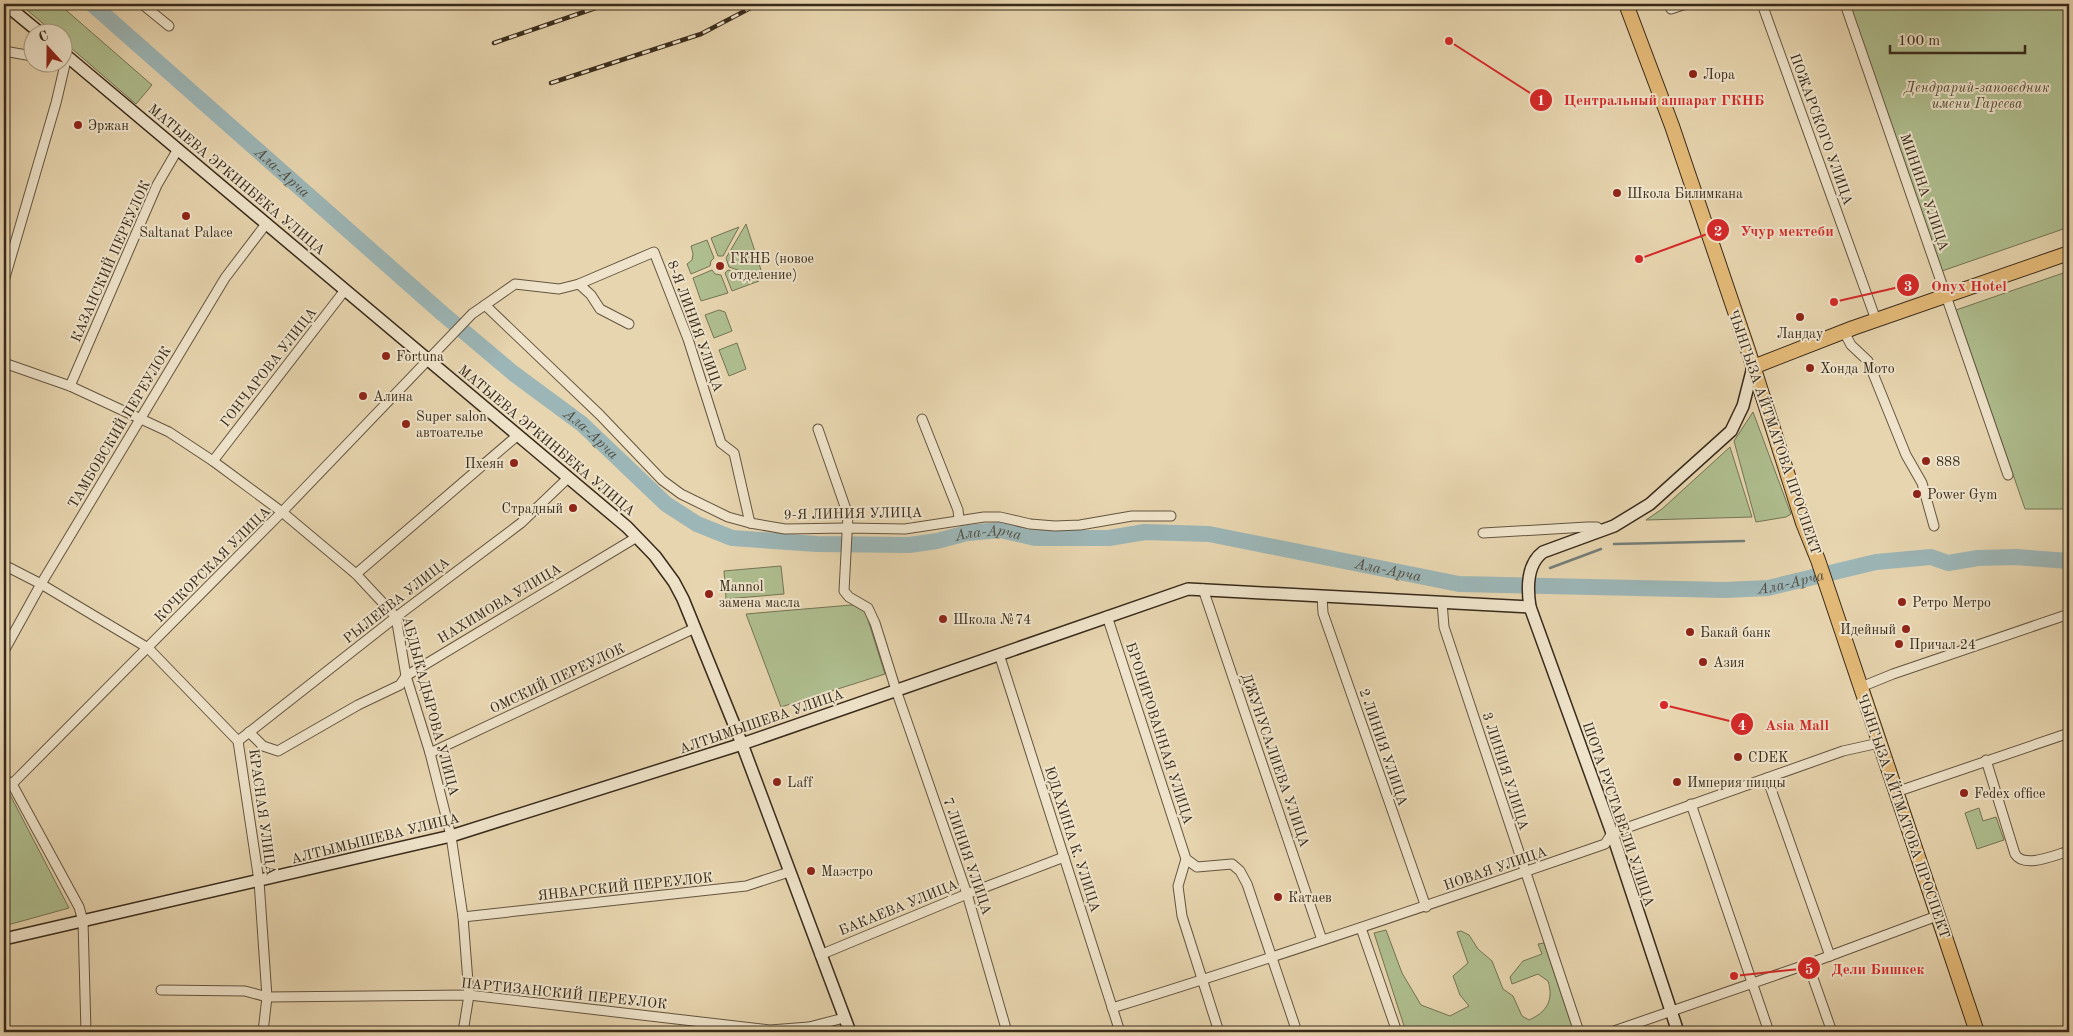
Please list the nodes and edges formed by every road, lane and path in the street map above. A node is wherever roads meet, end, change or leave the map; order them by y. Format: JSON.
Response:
{"nodes":[{"id":1,"x":5,"y":4,"type":"edge"},
{"id":2,"x":142,"y":4,"type":"edge"},
{"id":3,"x":1626,"y":4,"type":"edge"},
{"id":4,"x":1686,"y":4,"type":"edge"},
{"id":5,"x":1762,"y":4,"type":"edge"},
{"id":6,"x":1845,"y":4,"type":"edge"},
{"id":7,"x":1671,"y":9,"type":"dead end"},
{"id":8,"x":27,"y":22,"type":"edge"},
{"id":9,"x":169,"y":26,"type":"dead end"},
{"id":10,"x":4,"y":51,"type":"edge"},
{"id":11,"x":22,"y":54,"type":"edge"},
{"id":12,"x":72,"y":60,"type":"edge"},
{"id":13,"x":62,"y":72,"type":"edge"},
{"id":14,"x":178,"y":149,"type":"junction"},
{"id":15,"x":266,"y":224,"type":"junction"},
{"id":16,"x":2069,"y":252,"type":"edge"},
{"id":17,"x":4,"y":281,"type":"edge"},
{"id":18,"x":579,"y":284,"type":"junction"},
{"id":19,"x":345,"y":290,"type":"junction"},
{"id":20,"x":1946,"y":296,"type":"junction"},
{"id":21,"x":485,"y":305,"type":"junction"},
{"id":22,"x":1876,"y":320,"type":"junction"},
{"id":23,"x":629,"y":324,"type":"dead end"},
{"id":24,"x":1844,"y":332,"type":"junction"},
{"id":25,"x":429,"y":361,"type":"junction"},
{"id":26,"x":4,"y":363,"type":"edge"},
{"id":27,"x":1753,"y":367,"type":"junction"},
{"id":28,"x":70,"y":386,"type":"junction"},
{"id":29,"x":922,"y":419,"type":"dead end"},
{"id":30,"x":139,"y":420,"type":"junction"},
{"id":31,"x":818,"y":429,"type":"dead end"},
{"id":32,"x":518,"y":435,"type":"junction"},
{"id":33,"x":213,"y":461,"type":"junction"},
{"id":34,"x":2008,"y":475,"type":"dead end"},
{"id":35,"x":568,"y":478,"type":"junction"},
{"id":36,"x":282,"y":512,"type":"junction"},
{"id":37,"x":1171,"y":516,"type":"dead end"},
{"id":38,"x":959,"y":520,"type":"junction"},
{"id":39,"x":750,"y":524,"type":"junction"},
{"id":40,"x":1934,"y":526,"type":"dead end"},
{"id":41,"x":847,"y":529,"type":"junction"},
{"id":42,"x":1602,"y":531,"type":"junction"},
{"id":43,"x":1484,"y":533,"type":"dead end"},
{"id":44,"x":637,"y":536,"type":"junction"},
{"id":45,"x":4,"y":565,"type":"edge"},
{"id":46,"x":356,"y":574,"type":"junction"},
{"id":47,"x":41,"y":584,"type":"junction"},
{"id":48,"x":1203,"y":589,"type":"junction"},
{"id":49,"x":1322,"y":596,"type":"junction"},
{"id":50,"x":1442,"y":602,"type":"junction"},
{"id":51,"x":1529,"y":603,"type":"junction"},
{"id":52,"x":2069,"y":614,"type":"edge"},
{"id":53,"x":396,"y":616,"type":"junction"},
{"id":54,"x":1107,"y":616,"type":"junction"},
{"id":55,"x":695,"y":628,"type":"junction"},
{"id":56,"x":148,"y":648,"type":"junction"},
{"id":57,"x":4,"y":651,"type":"edge"},
{"id":58,"x":999,"y":654,"type":"junction"},
{"id":59,"x":406,"y":676,"type":"junction"},
{"id":60,"x":1860,"y":687,"type":"junction"},
{"id":61,"x":896,"y":690,"type":"junction"},
{"id":62,"x":250,"y":732,"type":"junction"},
{"id":63,"x":2069,"y":733,"type":"edge"},
{"id":64,"x":238,"y":741,"type":"junction"},
{"id":65,"x":1879,"y":743,"type":"junction"},
{"id":66,"x":742,"y":744,"type":"junction"},
{"id":67,"x":430,"y":753,"type":"junction"},
{"id":68,"x":1986,"y":760,"type":"junction"},
{"id":69,"x":1767,"y":778,"type":"junction"},
{"id":70,"x":8,"y":781,"type":"edge"},
{"id":71,"x":1896,"y":792,"type":"junction"},
{"id":72,"x":1691,"y":804,"type":"junction"},
{"id":73,"x":1612,"y":833,"type":"junction"},
{"id":74,"x":450,"y":836,"type":"junction"},
{"id":75,"x":2069,"y":850,"type":"edge"},
{"id":76,"x":1064,"y":857,"type":"junction"},
{"id":77,"x":1186,"y":859,"type":"junction"},
{"id":78,"x":789,"y":872,"type":"junction"},
{"id":79,"x":1525,"y":872,"type":"junction"},
{"id":80,"x":259,"y":881,"type":"junction"},
{"id":81,"x":967,"y":894,"type":"junction"},
{"id":82,"x":1426,"y":907,"type":"junction"},
{"id":83,"x":1938,"y":916,"type":"junction"},
{"id":84,"x":463,"y":917,"type":"junction"},
{"id":85,"x":83,"y":921,"type":"junction"},
{"id":86,"x":1361,"y":928,"type":"junction"},
{"id":87,"x":4,"y":939,"type":"edge"},
{"id":88,"x":1322,"y":940,"type":"junction"},
{"id":89,"x":820,"y":955,"type":"junction"},
{"id":90,"x":1830,"y":956,"type":"junction"},
{"id":91,"x":1271,"y":958,"type":"junction"},
{"id":92,"x":1808,"y":964,"type":"junction"},
{"id":93,"x":1202,"y":981,"type":"junction"},
{"id":94,"x":1752,"y":983,"type":"junction"},
{"id":95,"x":161,"y":990,"type":"dead end"},
{"id":96,"x":469,"y":995,"type":"junction"},
{"id":97,"x":267,"y":996,"type":"junction"},
{"id":98,"x":1112,"y":1008,"type":"junction"},
{"id":99,"x":1671,"y":1011,"type":"junction"},
{"id":100,"x":844,"y":1018,"type":"junction"},
{"id":101,"x":769,"y":1031,"type":"edge"},
{"id":102,"x":86,"y":1032,"type":"edge"},
{"id":103,"x":262,"y":1032,"type":"edge"},
{"id":104,"x":464,"y":1032,"type":"edge"},
{"id":105,"x":850,"y":1032,"type":"edge"},
{"id":106,"x":1008,"y":1032,"type":"edge"},
{"id":107,"x":1120,"y":1032,"type":"edge"},
{"id":108,"x":1219,"y":1032,"type":"edge"},
{"id":109,"x":1297,"y":1032,"type":"edge"},
{"id":110,"x":1397,"y":1032,"type":"edge"},
{"id":111,"x":1579,"y":1032,"type":"edge"},
{"id":112,"x":1610,"y":1032,"type":"edge"},
{"id":113,"x":1678,"y":1032,"type":"edge"},
{"id":114,"x":1769,"y":1032,"type":"edge"},
{"id":115,"x":1832,"y":1032,"type":"edge"},
{"id":116,"x":1977,"y":1032,"type":"edge"}],
"edges":[{"from":1,"to":8,"type":"main road"},
{"from":2,"to":9,"type":"street"},
{"from":3,"to":27,"type":"main road","name":"ЧЫНГЫЗА АЙТМАТОВА ПРОСПЕКТ"},
{"from":4,"to":7,"type":"street"},
{"from":5,"to":22,"type":"street","name":"ПОЖАРСКОГО УЛИЦА"},
{"from":6,"to":20,"type":"street","name":"МИНИНА УЛИЦА"},
{"from":10,"to":11,"type":"street"},
{"from":12,"to":14,"type":"main road","name":"МАТЫЕВА ЭРКИНБЕКА УЛИЦА"},
{"from":13,"to":17,"type":"street"},
{"from":14,"to":15,"type":"main road","name":"МАТЫЕВА ЭРКИНБЕКА УЛИЦА"},
{"from":14,"to":28,"type":"street","name":"КАЗАНСКИЙ ПЕРЕУЛОК"},
{"from":15,"to":19,"type":"main road","name":"МАТЫЕВА ЭРКИНБЕКА УЛИЦА"},
{"from":15,"to":30,"type":"street","name":"ТАМБОВСКИЙ ПЕРЕУЛОК"},
{"from":16,"to":20,"type":"main road"},
{"from":18,"to":21,"type":"street","name":"8-Я ЛИНИЯ УЛИЦА"},
{"from":18,"to":23,"type":"street"},
{"from":18,"to":39,"type":"street","name":"8-Я ЛИНИЯ УЛИЦА"},
{"from":19,"to":25,"type":"main road","name":"МАТЫЕВА ЭРКИНБЕКА УЛИЦА"},
{"from":19,"to":33,"type":"street","name":"ГОНЧАРОВА УЛИЦА"},
{"from":20,"to":22,"type":"main road"},
{"from":20,"to":34,"type":"street","name":"МИНИНА УЛИЦА"},
{"from":21,"to":25,"type":"street"},
{"from":21,"to":39,"type":"street","name":"9-Я ЛИНИЯ УЛИЦА"},
{"from":22,"to":24,"type":"main road"},
{"from":24,"to":27,"type":"main road"},
{"from":24,"to":40,"type":"street"},
{"from":25,"to":32,"type":"main road","name":"МАТЫЕВА ЭРКИНБЕКА УЛИЦА"},
{"from":25,"to":36,"type":"street","name":"КОЧКОРСКАЯ УЛИЦА"},
{"from":26,"to":28,"type":"street","name":"АБДЫКАДЫРОВА УЛИЦА"},
{"from":27,"to":42,"type":"main road"},
{"from":27,"to":60,"type":"main road","name":"ЧЫНГЫЗА АЙТМАТОВА ПРОСПЕКТ"},
{"from":28,"to":30,"type":"street","name":"АБДЫКАДЫРОВА УЛИЦА"},
{"from":29,"to":38,"type":"street"},
{"from":30,"to":33,"type":"street","name":"АБДЫКАДЫРОВА УЛИЦА"},
{"from":30,"to":47,"type":"street","name":"ТАМБОВСКИЙ ПЕРЕУЛОК"},
{"from":31,"to":41,"type":"street"},
{"from":32,"to":35,"type":"main road","name":"МАТЫЕВА ЭРКИНБЕКА УЛИЦА"},
{"from":32,"to":46,"type":"street"},
{"from":33,"to":36,"type":"street","name":"АБДЫКАДЫРОВА УЛИЦА"},
{"from":35,"to":44,"type":"main road","name":"МАТЫЕВА ЭРКИНБЕКА УЛИЦА"},
{"from":35,"to":53,"type":"street","name":"РЫЛЕЕВА УЛИЦА"},
{"from":36,"to":46,"type":"street","name":"АБДЫКАДЫРОВА УЛИЦА"},
{"from":36,"to":56,"type":"street","name":"КОЧКОРСКАЯ УЛИЦА"},
{"from":37,"to":38,"type":"street","name":"9-Я ЛИНИЯ УЛИЦА"},
{"from":38,"to":41,"type":"street","name":"9-Я ЛИНИЯ УЛИЦА"},
{"from":39,"to":41,"type":"street","name":"9-Я ЛИНИЯ УЛИЦА"},
{"from":41,"to":61,"type":"street","name":"7 ЛИНИЯ УЛИЦА"},
{"from":42,"to":43,"type":"street"},
{"from":42,"to":51,"type":"main road"},
{"from":44,"to":55,"type":"main road","name":"МАТЫЕВА ЭРКИНБЕКА УЛИЦА"},
{"from":44,"to":59,"type":"street","name":"НАХИМОВА УЛИЦА"},
{"from":45,"to":47,"type":"street","name":"КРАСНАЯ УЛИЦА"},
{"from":46,"to":53,"type":"street","name":"АБДЫКАДЫРОВА УЛИЦА"},
{"from":47,"to":56,"type":"street","name":"КРАСНАЯ УЛИЦА"},
{"from":47,"to":57,"type":"street","name":"ТАМБОВСКИЙ ПЕРЕУЛОК"},
{"from":48,"to":49,"type":"main road","name":"АЛТЫМЫШЕВА УЛИЦА"},
{"from":48,"to":54,"type":"main road","name":"АЛТЫМЫШЕВА УЛИЦА"},
{"from":48,"to":88,"type":"street","name":"ДЖУНУСАЛИЕВА УЛИЦА"},
{"from":49,"to":50,"type":"main road","name":"АЛТЫМЫШЕВА УЛИЦА"},
{"from":49,"to":82,"type":"street","name":"2 ЛИНИЯ УЛИЦА"},
{"from":50,"to":51,"type":"main road","name":"АЛТЫМЫШЕВА УЛИЦА"},
{"from":50,"to":79,"type":"street","name":"3 ЛИНИЯ УЛИЦА"},
{"from":51,"to":73,"type":"main road","name":"ШОТА РУСТАВЕЛИ УЛИЦА"},
{"from":52,"to":60,"type":"street"},
{"from":53,"to":59,"type":"street","name":"АБДЫКАДЫРОВА УЛИЦА"},
{"from":53,"to":62,"type":"street","name":"РЫЛЕЕВА УЛИЦА"},
{"from":54,"to":58,"type":"main road","name":"АЛТЫМЫШЕВА УЛИЦА"},
{"from":54,"to":77,"type":"street","name":"БРОНИРОВАННАЯ УЛИЦА"},
{"from":55,"to":66,"type":"main road","name":"МАТЫЕВА ЭРКИНБЕКА УЛИЦА"},
{"from":55,"to":67,"type":"street","name":"ОМСКИЙ ПЕРЕУЛОК"},
{"from":56,"to":64,"type":"street","name":"КРАСНАЯ УЛИЦА"},
{"from":56,"to":70,"type":"street","name":"КОЧКОРСКАЯ УЛИЦА"},
{"from":58,"to":61,"type":"main road","name":"АЛТЫМЫШЕВА УЛИЦА"},
{"from":58,"to":76,"type":"street","name":"ЮДАХИНА К. УЛИЦА"},
{"from":59,"to":62,"type":"street","name":"НАХИМОВА УЛИЦА"},
{"from":59,"to":67,"type":"street","name":"АБДЫКАДЫРОВА УЛИЦА"},
{"from":60,"to":65,"type":"main road","name":"ЧЫНГЫЗА АЙТМАТОВА ПРОСПЕКТ"},
{"from":61,"to":66,"type":"main road","name":"АЛТЫМЫШЕВА УЛИЦА"},
{"from":61,"to":81,"type":"street","name":"7 ЛИНИЯ УЛИЦА"},
{"from":62,"to":64,"type":"street","name":"РЫЛЕЕВА УЛИЦА"},
{"from":63,"to":68,"type":"street"},
{"from":64,"to":80,"type":"street","name":"КРАСНАЯ УЛИЦА"},
{"from":65,"to":69,"type":"street","name":"НОВАЯ УЛИЦА"},
{"from":65,"to":71,"type":"main road","name":"ЧЫНГЫЗА АЙТМАТОВА ПРОСПЕКТ"},
{"from":66,"to":74,"type":"main road","name":"АЛТЫМЫШЕВА УЛИЦА"},
{"from":66,"to":78,"type":"main road","name":"МАТЫЕВА ЭРКИНБЕКА УЛИЦА"},
{"from":67,"to":74,"type":"street","name":"АБДЫКАДЫРОВА УЛИЦА"},
{"from":68,"to":71,"type":"street"},
{"from":68,"to":75,"type":"street"},
{"from":69,"to":72,"type":"street","name":"НОВАЯ УЛИЦА"},
{"from":69,"to":90,"type":"street"},
{"from":70,"to":85,"type":"street"},
{"from":71,"to":83,"type":"main road","name":"ЧЫНГЫЗА АЙТМАТОВА ПРОСПЕКТ"},
{"from":72,"to":73,"type":"street","name":"НОВАЯ УЛИЦА"},
{"from":72,"to":94,"type":"street"},
{"from":73,"to":79,"type":"street","name":"НОВАЯ УЛИЦА"},
{"from":73,"to":99,"type":"main road","name":"ШОТА РУСТАВЕЛИ УЛИЦА"},
{"from":74,"to":80,"type":"main road","name":"АЛТЫМЫШЕВА УЛИЦА"},
{"from":74,"to":84,"type":"street","name":"АБДЫКАДЫРОВА УЛИЦА"},
{"from":76,"to":81,"type":"street","name":"БАКАЕВА УЛИЦА"},
{"from":76,"to":98,"type":"street","name":"ЮДАХИНА К. УЛИЦА"},
{"from":77,"to":91,"type":"street"},
{"from":77,"to":93,"type":"street"},
{"from":78,"to":84,"type":"street","name":"ЯНВАРСКИЙ ПЕРЕУЛОК"},
{"from":78,"to":89,"type":"main road","name":"МАТЫЕВА ЭРКИНБЕКА УЛИЦА"},
{"from":79,"to":82,"type":"street","name":"НОВАЯ УЛИЦА"},
{"from":79,"to":111,"type":"street","name":"3 ЛИНИЯ УЛИЦА"},
{"from":80,"to":85,"type":"main road","name":"АЛТЫМЫШЕВА УЛИЦА"},
{"from":80,"to":97,"type":"street","name":"КРАСНАЯ УЛИЦА"},
{"from":81,"to":89,"type":"street","name":"БАКАЕВА УЛИЦА"},
{"from":81,"to":106,"type":"street","name":"7 ЛИНИЯ УЛИЦА"},
{"from":82,"to":86,"type":"street","name":"НОВАЯ УЛИЦА"},
{"from":83,"to":90,"type":"street"},
{"from":83,"to":116,"type":"main road","name":"ЧЫНГЫЗА АЙТМАТОВА ПРОСПЕКТ"},
{"from":84,"to":96,"type":"street","name":"АБДЫКАДЫРОВА УЛИЦА"},
{"from":85,"to":87,"type":"main road","name":"АЛТЫМЫШЕВА УЛИЦА"},
{"from":85,"to":102,"type":"street"},
{"from":86,"to":88,"type":"street","name":"НОВАЯ УЛИЦА"},
{"from":86,"to":110,"type":"street"},
{"from":88,"to":91,"type":"street","name":"НОВАЯ УЛИЦА"},
{"from":89,"to":100,"type":"main road"},
{"from":90,"to":92,"type":"street"},
{"from":91,"to":93,"type":"street","name":"НОВАЯ УЛИЦА"},
{"from":91,"to":109,"type":"street"},
{"from":92,"to":94,"type":"street"},
{"from":92,"to":115,"type":"street"},
{"from":93,"to":98,"type":"street","name":"НОВАЯ УЛИЦА"},
{"from":93,"to":108,"type":"street"},
{"from":94,"to":99,"type":"street"},
{"from":94,"to":114,"type":"street"},
{"from":95,"to":97,"type":"street","name":"ПАРТИЗАНСКИЙ ПЕРЕУЛОК"},
{"from":96,"to":97,"type":"street","name":"ПАРТИЗАНСКИЙ ПЕРЕУЛОК"},
{"from":96,"to":101,"type":"street","name":"ПАРТИЗАНСКИЙ ПЕРЕУЛОК"},
{"from":96,"to":104,"type":"street","name":"АБДЫКАДЫРОВА УЛИЦА"},
{"from":97,"to":103,"type":"street","name":"КРАСНАЯ УЛИЦА"},
{"from":98,"to":107,"type":"street","name":"ЮДАХИНА К. УЛИЦА"},
{"from":99,"to":112,"type":"street"},
{"from":99,"to":113,"type":"main road","name":"ШОТА РУСТАВЕЛИ УЛИЦА"},
{"from":100,"to":101,"type":"street","name":"ПАРТИЗАНСКИЙ ПЕРЕУЛОК"},
{"from":100,"to":105,"type":"main road"}]}
